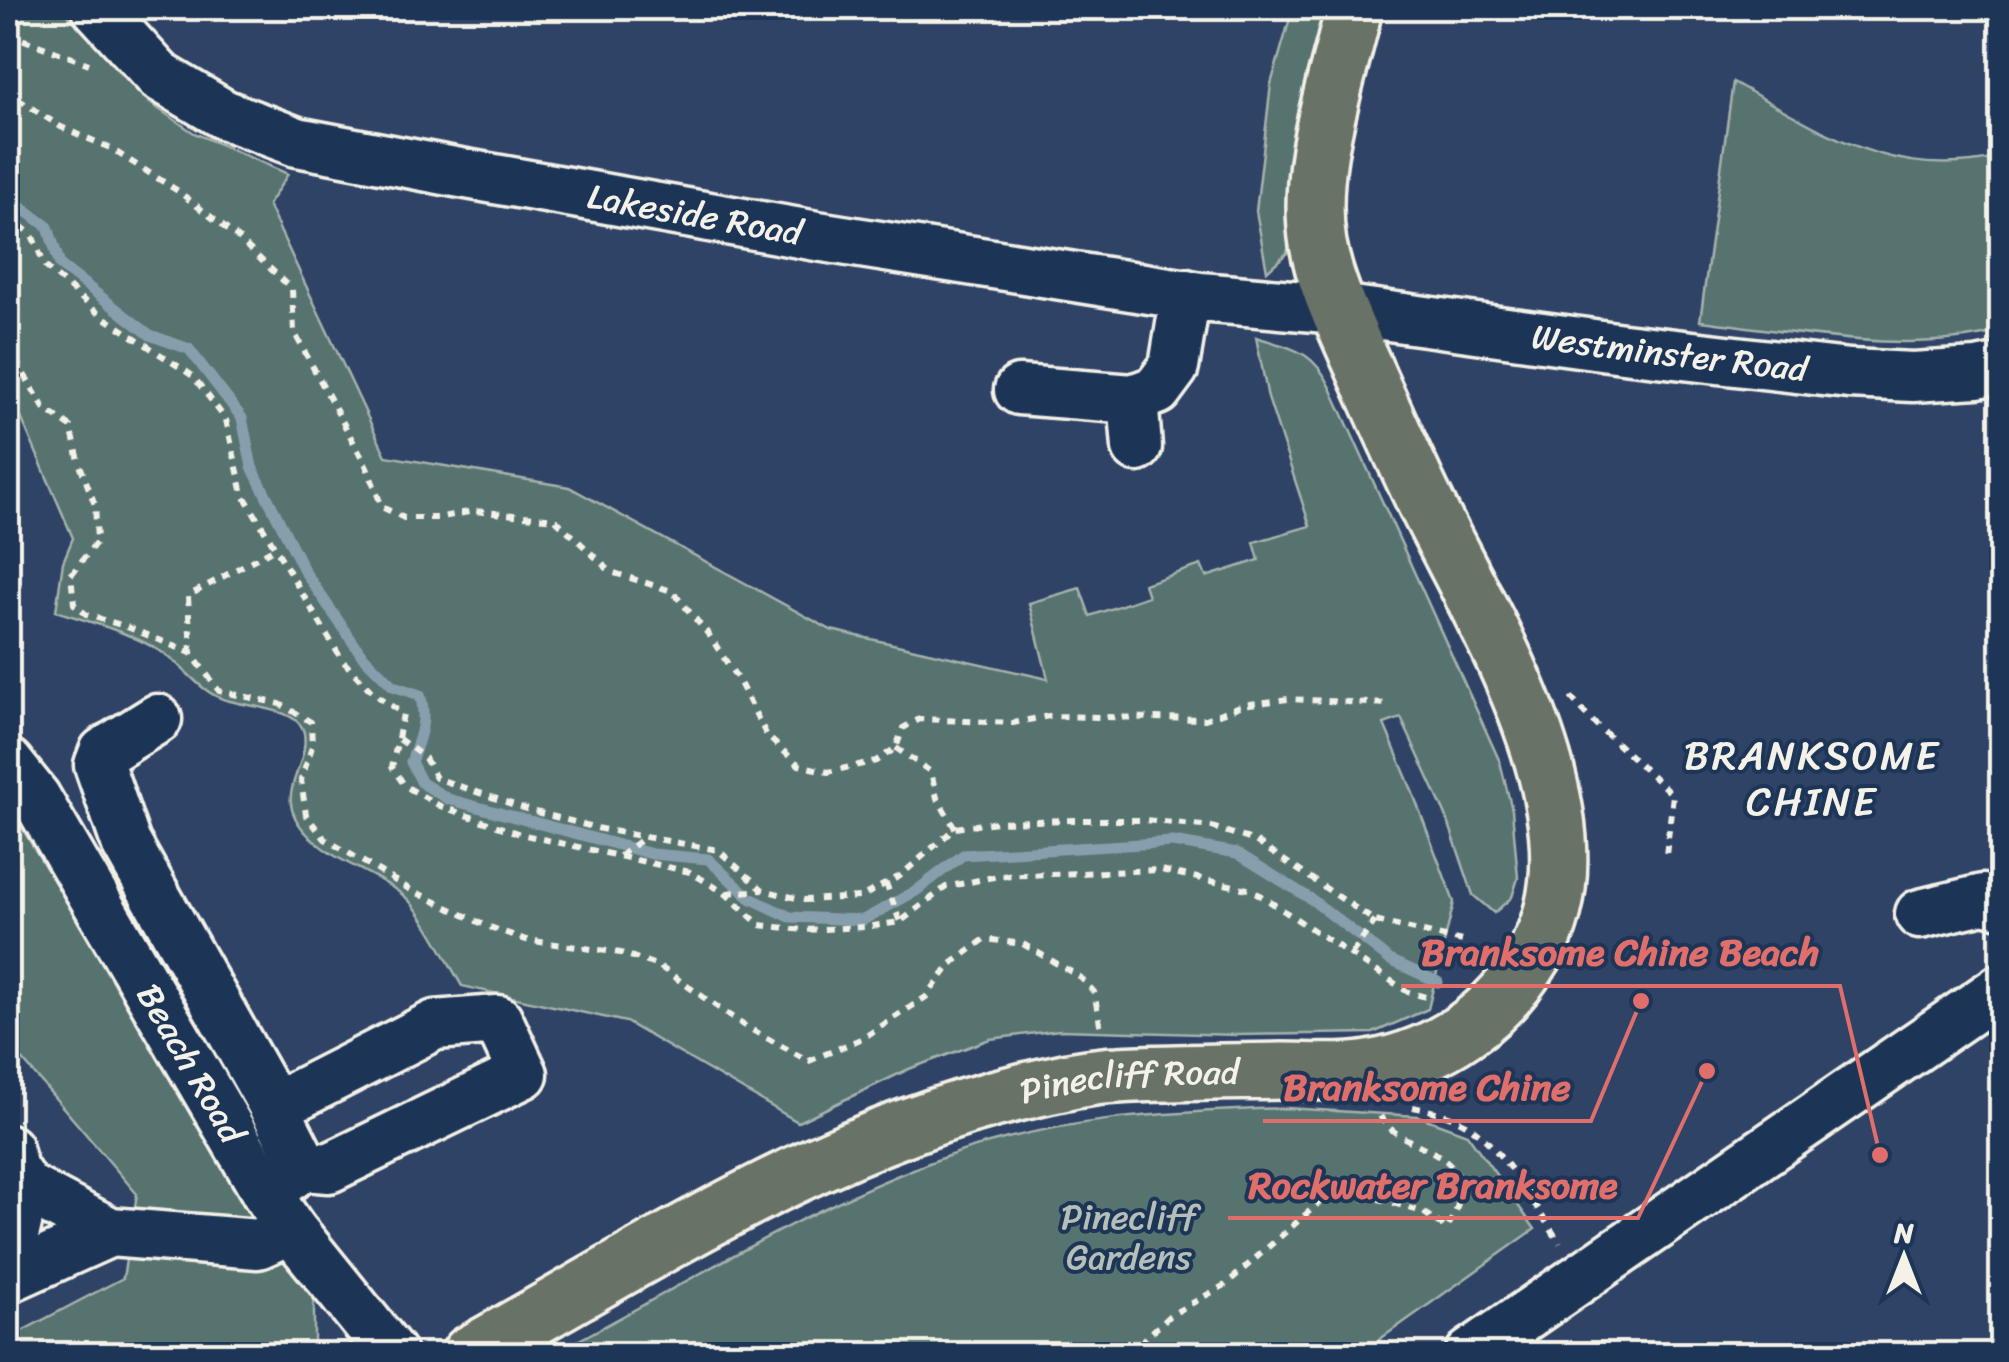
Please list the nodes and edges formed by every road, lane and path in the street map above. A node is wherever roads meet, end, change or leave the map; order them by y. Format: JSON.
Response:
{"nodes":[{"id":1,"x":97,"y":8,"type":"edge"},
{"id":2,"x":1354,"y":8,"type":"edge"},
{"id":3,"x":8,"y":87,"type":"edge"},
{"id":4,"x":8,"y":216,"type":"edge"},
{"id":5,"x":1186,"y":294,"type":"junction"},
{"id":6,"x":1338,"y":309,"type":"junction"},
{"id":7,"x":8,"y":347,"type":"edge"},
{"id":8,"x":2002,"y":368,"type":"edge"},
{"id":9,"x":1019,"y":390,"type":"dead end"},
{"id":10,"x":1133,"y":399,"type":"junction"},
{"id":11,"x":1137,"y":447,"type":"dead end"},
{"id":12,"x":275,"y":548,"type":"junction"},
{"id":13,"x":192,"y":653,"type":"junction"},
{"id":14,"x":1567,"y":692,"type":"dead end"},
{"id":15,"x":1388,"y":704,"type":"dead end"},
{"id":16,"x":157,"y":719,"type":"dead end"},
{"id":17,"x":399,"y":739,"type":"junction"},
{"id":18,"x":896,"y":748,"type":"junction"},
{"id":19,"x":8,"y":763,"type":"edge"},
{"id":20,"x":955,"y":828,"type":"junction"},
{"id":21,"x":644,"y":838,"type":"junction"},
{"id":22,"x":1666,"y":855,"type":"dead end"},
{"id":23,"x":618,"y":856,"type":"junction"},
{"id":24,"x":886,"y":883,"type":"junction"},
{"id":25,"x":762,"y":890,"type":"junction"},
{"id":26,"x":726,"y":893,"type":"junction"},
{"id":27,"x":2002,"y":903,"type":"edge"},
{"id":28,"x":1920,"y":914,"type":"dead end"},
{"id":29,"x":1375,"y":921,"type":"junction"},
{"id":30,"x":900,"y":922,"type":"junction"},
{"id":31,"x":1467,"y":942,"type":"dead end"},
{"id":32,"x":1352,"y":953,"type":"junction"},
{"id":33,"x":2002,"y":988,"type":"edge"},
{"id":34,"x":1488,"y":1015,"type":"junction"},
{"id":35,"x":1110,"y":1075,"type":"junction"},
{"id":36,"x":1402,"y":1104,"type":"dead end"},
{"id":37,"x":1390,"y":1105,"type":"dead end"},
{"id":38,"x":274,"y":1107,"type":"junction"},
{"id":39,"x":13,"y":1168,"type":"edge"},
{"id":40,"x":287,"y":1196,"type":"junction"},
{"id":41,"x":110,"y":1232,"type":"junction"},
{"id":42,"x":8,"y":1262,"type":"edge"},
{"id":43,"x":1584,"y":1276,"type":"junction"},
{"id":44,"x":8,"y":1278,"type":"edge"},
{"id":45,"x":392,"y":1354,"type":"edge"},
{"id":46,"x":470,"y":1354,"type":"edge"},
{"id":47,"x":1129,"y":1354,"type":"edge"},
{"id":48,"x":1470,"y":1354,"type":"edge"}],
"edges":[{"from":1,"to":5,"type":"street","name":"Lakeside Road"},
{"from":2,"to":6,"type":"main road","name":"Pinecliff Road"},
{"from":3,"to":18,"type":"path"},
{"from":4,"to":12,"type":"path"},
{"from":5,"to":6,"type":"street","name":"Lakeside Road"},
{"from":5,"to":10,"type":"street"},
{"from":6,"to":8,"type":"street","name":"Westminster Road"},
{"from":6,"to":34,"type":"main road","name":"Pinecliff Road"},
{"from":7,"to":13,"type":"path"},
{"from":9,"to":10,"type":"street"},
{"from":10,"to":11,"type":"street"},
{"from":12,"to":13,"type":"path"},
{"from":12,"to":17,"type":"path"},
{"from":13,"to":35,"type":"path"},
{"from":14,"to":22,"type":"path"},
{"from":15,"to":18,"type":"path"},
{"from":16,"to":38,"type":"street"},
{"from":17,"to":21,"type":"path"},
{"from":17,"to":23,"type":"path"},
{"from":18,"to":20,"type":"path"},
{"from":19,"to":40,"type":"street","name":"Beach Road"},
{"from":20,"to":24,"type":"path"},
{"from":20,"to":29,"type":"path"},
{"from":21,"to":23,"type":"path"},
{"from":21,"to":25,"type":"path"},
{"from":23,"to":26,"type":"path"},
{"from":24,"to":25,"type":"path"},
{"from":24,"to":30,"type":"path"},
{"from":25,"to":26,"type":"path"},
{"from":26,"to":30,"type":"path"},
{"from":27,"to":28,"type":"street"},
{"from":29,"to":31,"type":"path"},
{"from":29,"to":32,"type":"path"},
{"from":30,"to":32,"type":"path"},
{"from":32,"to":34,"type":"path"},
{"from":33,"to":43,"type":"street"},
{"from":34,"to":35,"type":"main road","name":"Pinecliff Road"},
{"from":35,"to":46,"type":"main road","name":"Pinecliff Road"},
{"from":36,"to":43,"type":"path"},
{"from":37,"to":47,"type":"path"},
{"from":38,"to":40,"type":"street"},
{"from":38,"to":40,"type":"street"},
{"from":39,"to":41,"type":"street"},
{"from":39,"to":42,"type":"street"},
{"from":40,"to":41,"type":"street"},
{"from":40,"to":45,"type":"street","name":"Beach Road"},
{"from":41,"to":44,"type":"street"},
{"from":43,"to":48,"type":"street"}]}
